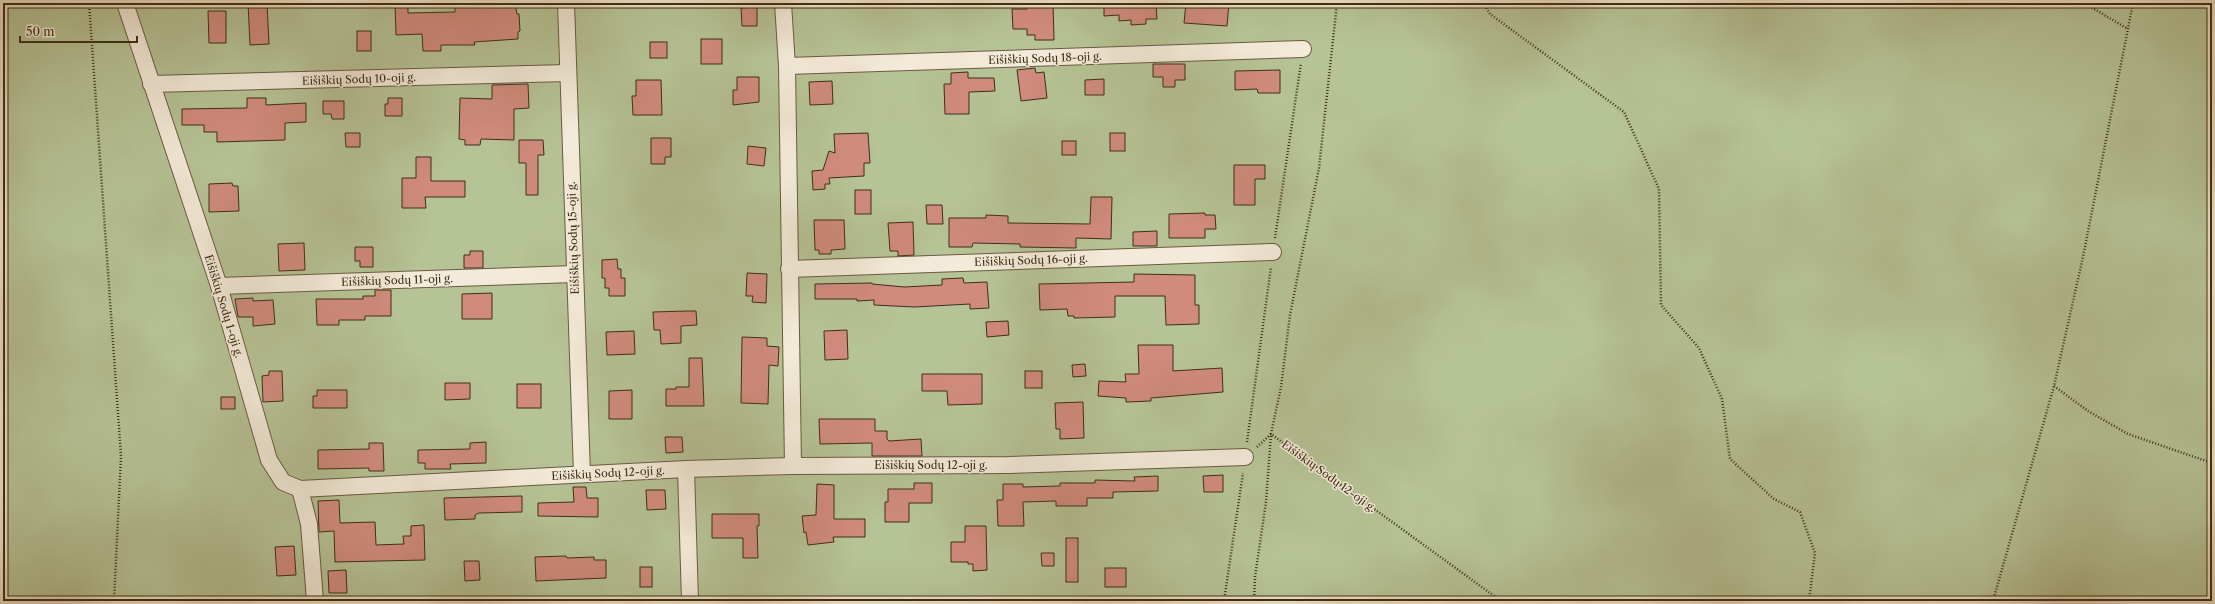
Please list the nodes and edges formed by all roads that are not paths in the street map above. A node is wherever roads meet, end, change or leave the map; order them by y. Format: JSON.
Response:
{"nodes":[{"id":1,"x":125,"y":3,"type":"edge"},
{"id":2,"x":566,"y":3,"type":"edge"},
{"id":3,"x":784,"y":3,"type":"edge"},
{"id":4,"x":1303,"y":49,"type":"road end"},
{"id":5,"x":786,"y":66,"type":"junction"},
{"id":6,"x":568,"y":73,"type":"junction"},
{"id":7,"x":151,"y":84,"type":"junction"},
{"id":8,"x":1273,"y":252,"type":"road end"},
{"id":9,"x":789,"y":269,"type":"junction"},
{"id":10,"x":574,"y":274,"type":"junction"},
{"id":11,"x":219,"y":286,"type":"junction"},
{"id":12,"x":1245,"y":457,"type":"road end"},
{"id":13,"x":793,"y":466,"type":"junction"},
{"id":14,"x":686,"y":469,"type":"junction"},
{"id":15,"x":582,"y":474,"type":"junction"},
{"id":16,"x":300,"y":489,"type":"junction"},
{"id":17,"x":315,"y":601,"type":"edge"},
{"id":18,"x":690,"y":601,"type":"edge"}],
"edges":[{"from":1,"to":7,"type":"street","name":"Eišiškių Sodų 1-oji g."},
{"from":2,"to":6,"type":"street","name":"Eišiškių Sodų 15-oji g."},
{"from":3,"to":5,"type":"street"},
{"from":4,"to":5,"type":"street","name":"Eišiškių Sodų 18-oji g."},
{"from":5,"to":9,"type":"street"},
{"from":6,"to":7,"type":"street","name":"Eišiškių Sodų 10-oji g."},
{"from":6,"to":10,"type":"street","name":"Eišiškių Sodų 15-oji g."},
{"from":7,"to":11,"type":"street","name":"Eišiškių Sodų 1-oji g."},
{"from":8,"to":9,"type":"street","name":"Eišiškių Sodų 16-oji g."},
{"from":9,"to":13,"type":"street"},
{"from":10,"to":11,"type":"street","name":"Eišiškių Sodų 11-oji g."},
{"from":10,"to":15,"type":"street","name":"Eišiškių Sodų 15-oji g."},
{"from":11,"to":16,"type":"street","name":"Eišiškių Sodų 1-oji g."},
{"from":12,"to":13,"type":"street","name":"Eišiškių Sodų 12-oji g."},
{"from":13,"to":14,"type":"street","name":"Eišiškių Sodų 12-oji g."},
{"from":14,"to":15,"type":"street","name":"Eišiškių Sodų 12-oji g."},
{"from":14,"to":18,"type":"street"},
{"from":15,"to":16,"type":"street","name":"Eišiškių Sodų 12-oji g."},
{"from":16,"to":17,"type":"street"}]}
